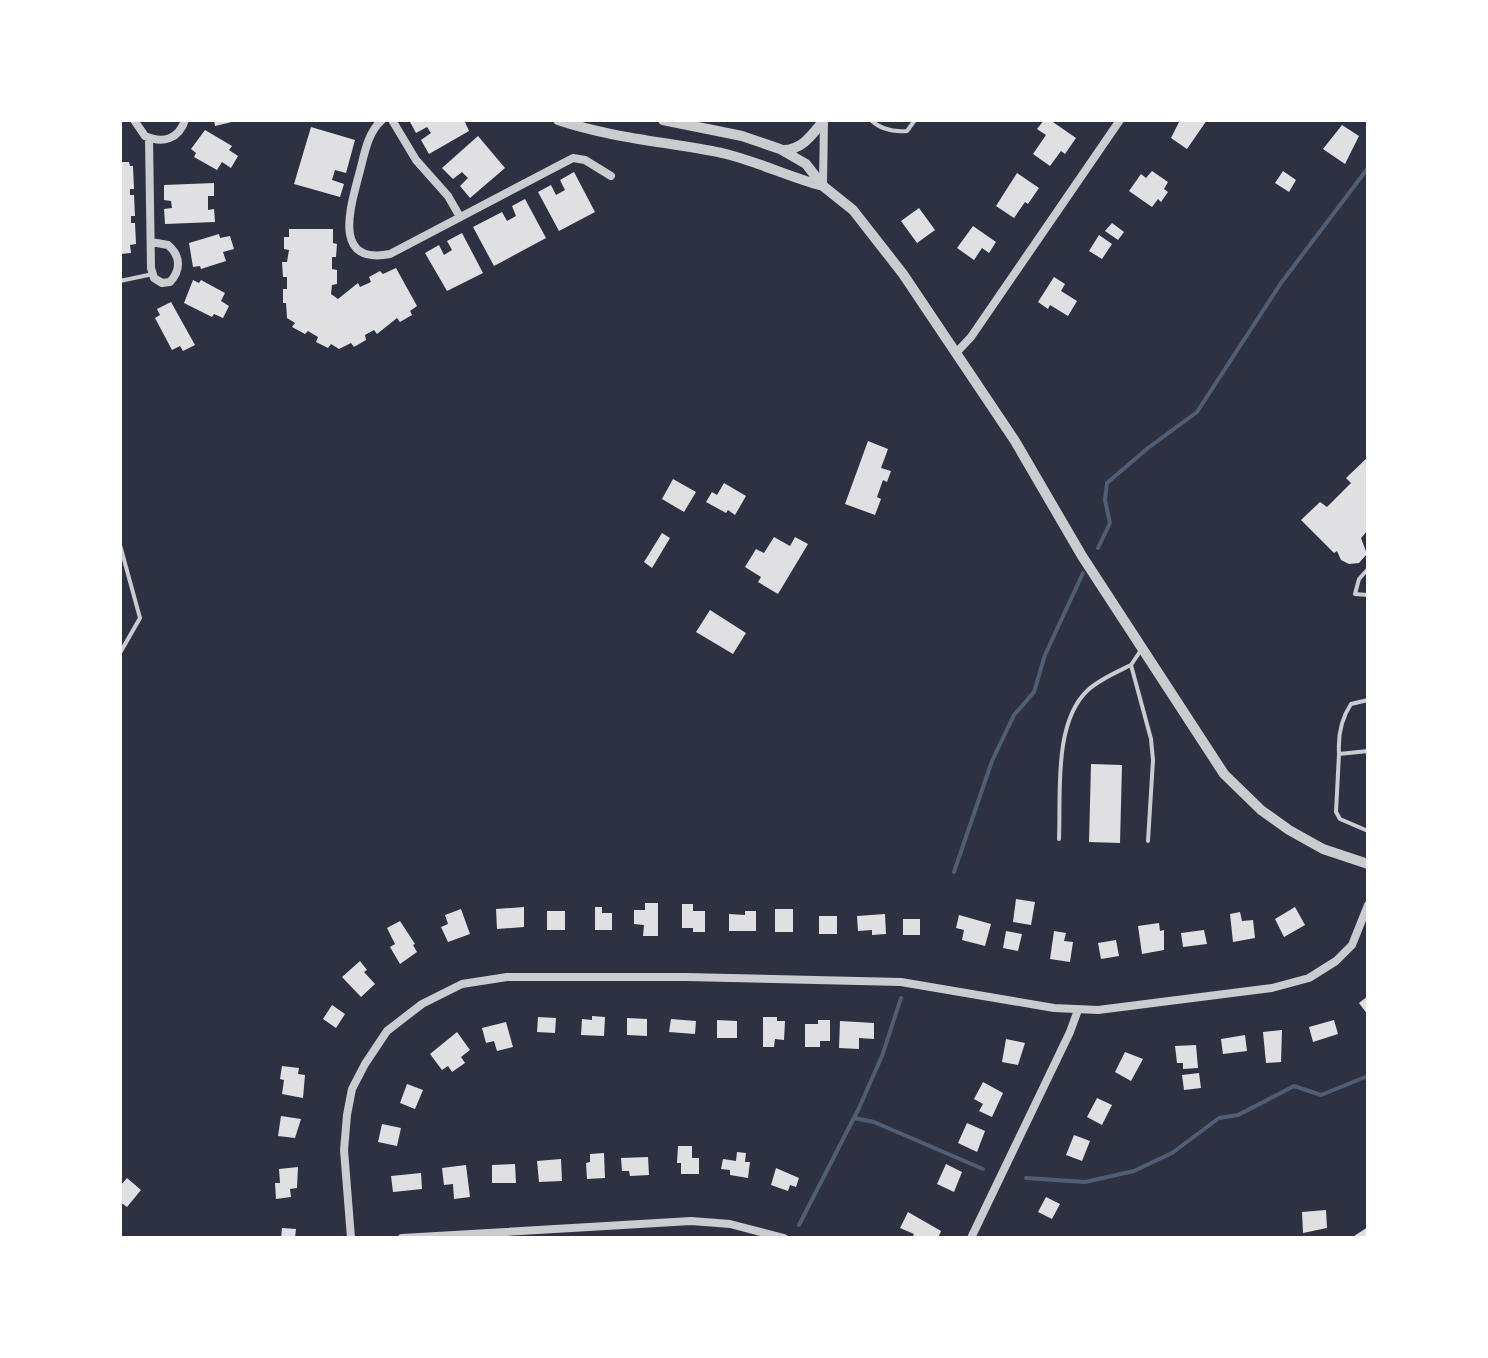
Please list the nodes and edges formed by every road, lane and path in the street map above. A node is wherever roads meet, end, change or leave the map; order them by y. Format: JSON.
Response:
{"nodes":[{"id":1,"x":134,"y":120,"type":"edge"},
{"id":2,"x":185,"y":120,"type":"edge"},
{"id":3,"x":382,"y":120,"type":"edge"},
{"id":4,"x":392,"y":120,"type":"edge"},
{"id":5,"x":558,"y":120,"type":"edge"},
{"id":6,"x":663,"y":120,"type":"edge"},
{"id":7,"x":824,"y":120,"type":"edge"},
{"id":8,"x":915,"y":120,"type":"edge"},
{"id":9,"x":1120,"y":120,"type":"edge"},
{"id":10,"x":871,"y":121,"type":"edge"},
{"id":11,"x":149,"y":138,"type":"junction"},
{"id":12,"x":780,"y":149,"type":"junction"},
{"id":13,"x":611,"y":176,"type":"dead end"},
{"id":14,"x":823,"y":186,"type":"junction"},
{"id":15,"x":460,"y":217,"type":"junction"},
{"id":16,"x":151,"y":242,"type":"junction"},
{"id":17,"x":153,"y":274,"type":"junction"},
{"id":18,"x":120,"y":281,"type":"edge"},
{"id":19,"x":956,"y":353,"type":"junction"},
{"id":20,"x":120,"y":545,"type":"edge"},
{"id":21,"x":1368,"y":569,"type":"edge"},
{"id":22,"x":1368,"y":595,"type":"edge"},
{"id":23,"x":1142,"y":648,"type":"junction"},
{"id":24,"x":120,"y":653,"type":"edge"},
{"id":25,"x":1131,"y":665,"type":"junction"},
{"id":26,"x":1368,"y":700,"type":"edge"},
{"id":27,"x":1368,"y":751,"type":"edge"},
{"id":28,"x":1339,"y":754,"type":"junction"},
{"id":29,"x":1368,"y":831,"type":"edge"},
{"id":30,"x":1059,"y":839,"type":"dead end"},
{"id":31,"x":1148,"y":841,"type":"dead end"},
{"id":32,"x":1368,"y":864,"type":"edge"},
{"id":33,"x":1368,"y":905,"type":"edge"},
{"id":34,"x":1078,"y":1010,"type":"junction"},
{"id":35,"x":351,"y":1238,"type":"edge"},
{"id":36,"x":402,"y":1238,"type":"edge"},
{"id":37,"x":784,"y":1238,"type":"edge"},
{"id":38,"x":971,"y":1238,"type":"edge"}],
"edges":[{"from":1,"to":11,"type":"street"},
{"from":2,"to":11,"type":"street"},
{"from":3,"to":15,"type":"street"},
{"from":4,"to":15,"type":"street"},
{"from":5,"to":14,"type":"street"},
{"from":6,"to":12,"type":"street"},
{"from":7,"to":12,"type":"street"},
{"from":7,"to":14,"type":"street"},
{"from":8,"to":10,"type":"lane"},
{"from":9,"to":19,"type":"street"},
{"from":11,"to":16,"type":"street"},
{"from":12,"to":14,"type":"street"},
{"from":13,"to":15,"type":"street"},
{"from":14,"to":19,"type":"street"},
{"from":16,"to":17,"type":"street"},
{"from":16,"to":17,"type":"street"},
{"from":17,"to":18,"type":"lane"},
{"from":19,"to":23,"type":"street"},
{"from":20,"to":24,"type":"lane"},
{"from":21,"to":22,"type":"lane"},
{"from":23,"to":25,"type":"lane"},
{"from":23,"to":32,"type":"street"},
{"from":25,"to":30,"type":"lane"},
{"from":25,"to":31,"type":"lane"},
{"from":26,"to":28,"type":"lane"},
{"from":27,"to":28,"type":"lane"},
{"from":28,"to":29,"type":"lane"},
{"from":33,"to":34,"type":"street"},
{"from":34,"to":35,"type":"street"},
{"from":34,"to":38,"type":"street"},
{"from":36,"to":37,"type":"street"}]}
